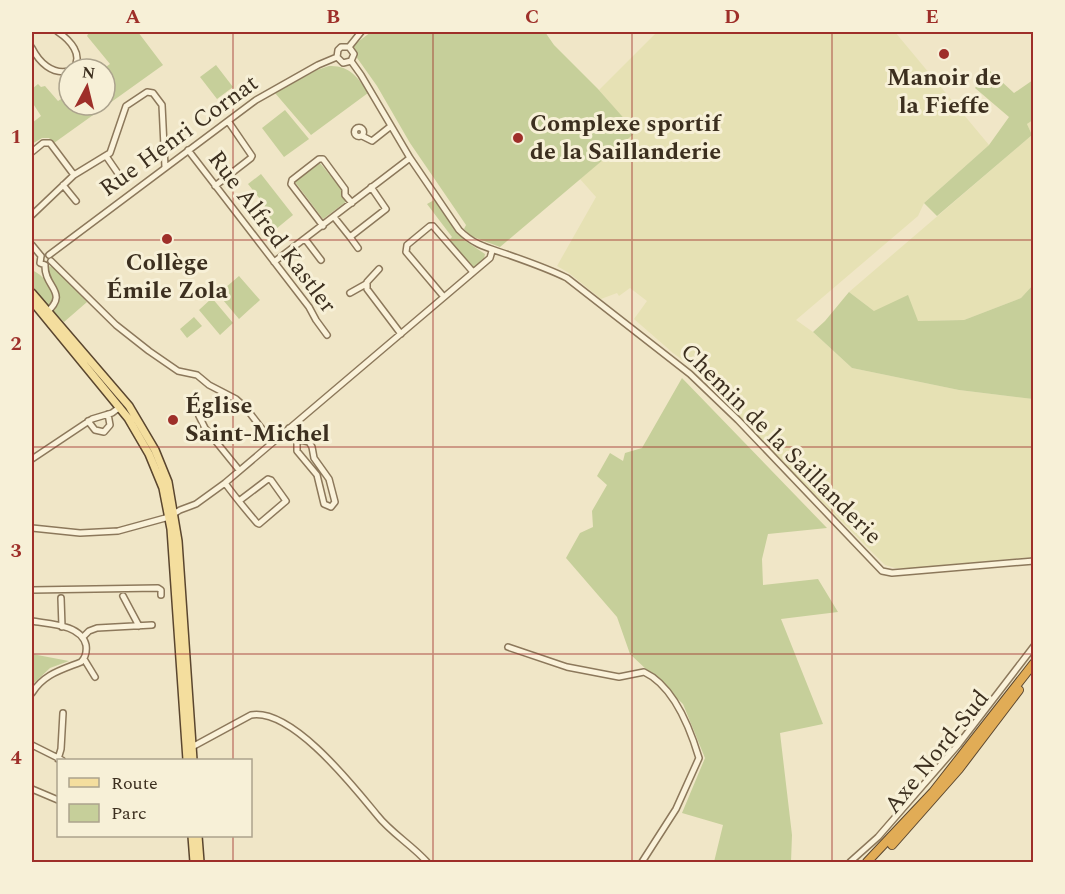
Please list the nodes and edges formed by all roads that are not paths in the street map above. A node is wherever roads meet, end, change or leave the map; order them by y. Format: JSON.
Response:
{"nodes":[{"id":1,"x":58,"y":32,"type":"edge"},
{"id":2,"x":360,"y":32,"type":"edge"},
{"id":3,"x":349,"y":47,"type":"junction"},
{"id":4,"x":32,"y":48,"type":"edge"},
{"id":5,"x":77,"y":57,"type":"edge"},
{"id":6,"x":337,"y":57,"type":"junction"},
{"id":7,"x":351,"y":62,"type":"junction"},
{"id":8,"x":57,"y":70,"type":"edge"},
{"id":9,"x":228,"y":121,"type":"junction"},
{"id":10,"x":391,"y":126,"type":"junction"},
{"id":11,"x":362,"y":136,"type":"dead end"},
{"id":12,"x":188,"y":150,"type":"junction"},
{"id":13,"x":32,"y":152,"type":"edge"},
{"id":14,"x":106,"y":156,"type":"junction"},
{"id":15,"x":410,"y":158,"type":"junction"},
{"id":16,"x":165,"y":168,"type":"junction"},
{"id":17,"x":117,"y":172,"type":"dead end"},
{"id":18,"x":74,"y":175,"type":"junction"},
{"id":19,"x":63,"y":185,"type":"junction"},
{"id":20,"x":215,"y":186,"type":"junction"},
{"id":21,"x":371,"y":188,"type":"junction"},
{"id":22,"x":76,"y":201,"type":"dead end"},
{"id":23,"x":32,"y":202,"type":"edge"},
{"id":24,"x":352,"y":203,"type":"junction"},
{"id":25,"x":37,"y":209,"type":"junction"},
{"id":26,"x":32,"y":215,"type":"edge"},
{"id":27,"x":334,"y":217,"type":"junction"},
{"id":28,"x":323,"y":226,"type":"junction"},
{"id":29,"x":350,"y":237,"type":"junction"},
{"id":30,"x":305,"y":239,"type":"junction"},
{"id":31,"x":32,"y":245,"type":"edge"},
{"id":32,"x":358,"y":248,"type":"dead end"},
{"id":33,"x":492,"y":251,"type":"junction"},
{"id":34,"x":41,"y":256,"type":"junction"},
{"id":35,"x":50,"y":258,"type":"junction"},
{"id":36,"x":321,"y":260,"type":"dead end"},
{"id":37,"x":274,"y":262,"type":"junction"},
{"id":38,"x":45,"y":266,"type":"junction"},
{"id":39,"x":379,"y":268,"type":"dead end"},
{"id":40,"x":473,"y":272,"type":"junction"},
{"id":41,"x":366,"y":284,"type":"junction"},
{"id":42,"x":32,"y":293,"type":"edge"},
{"id":43,"x":350,"y":293,"type":"dead end"},
{"id":44,"x":444,"y":297,"type":"junction"},
{"id":45,"x":32,"y":301,"type":"edge"},
{"id":46,"x":45,"y":313,"type":"junction"},
{"id":47,"x":401,"y":334,"type":"junction"},
{"id":48,"x":327,"y":335,"type":"dead end"},
{"id":49,"x":120,"y":407,"type":"junction"},
{"id":50,"x":108,"y":414,"type":"junction"},
{"id":51,"x":199,"y":416,"type":"dead end"},
{"id":52,"x":88,"y":421,"type":"junction"},
{"id":53,"x":289,"y":428,"type":"junction"},
{"id":54,"x":297,"y":439,"type":"junction"},
{"id":55,"x":272,"y":442,"type":"junction"},
{"id":56,"x":32,"y":459,"type":"edge"},
{"id":57,"x":238,"y":470,"type":"junction"},
{"id":58,"x":225,"y":483,"type":"junction"},
{"id":59,"x":239,"y":501,"type":"junction"},
{"id":60,"x":172,"y":515,"type":"junction"},
{"id":61,"x":32,"y":528,"type":"edge"},
{"id":62,"x":1034,"y":561,"type":"edge"},
{"id":63,"x":32,"y":590,"type":"edge"},
{"id":64,"x":161,"y":595,"type":"dead end"},
{"id":65,"x":123,"y":596,"type":"dead end"},
{"id":66,"x":61,"y":598,"type":"dead end"},
{"id":67,"x":32,"y":621,"type":"edge"},
{"id":68,"x":139,"y":626,"type":"junction"},
{"id":69,"x":152,"y":626,"type":"dead end"},
{"id":70,"x":62,"y":627,"type":"junction"},
{"id":71,"x":83,"y":637,"type":"junction"},
{"id":72,"x":1034,"y":646,"type":"edge"},
{"id":73,"x":508,"y":647,"type":"dead end"},
{"id":74,"x":84,"y":659,"type":"junction"},
{"id":75,"x":1034,"y":663,"type":"edge"},
{"id":76,"x":1034,"y":671,"type":"edge"},
{"id":77,"x":94,"y":677,"type":"dead end"},
{"id":78,"x":32,"y":693,"type":"edge"},
{"id":79,"x":63,"y":713,"type":"dead end"},
{"id":80,"x":32,"y":745,"type":"edge"},
{"id":81,"x":192,"y":747,"type":"junction"},
{"id":82,"x":58,"y":759,"type":"edge"},
{"id":83,"x":60,"y":759,"type":"edge"},
{"id":84,"x":187,"y":759,"type":"edge"},
{"id":85,"x":193,"y":759,"type":"edge"},
{"id":86,"x":32,"y":789,"type":"edge"},
{"id":87,"x":57,"y":800,"type":"edge"},
{"id":88,"x":192,"y":837,"type":"edge"},
{"id":89,"x":198,"y":837,"type":"edge"},
{"id":90,"x":194,"y":862,"type":"edge"},
{"id":91,"x":200,"y":862,"type":"edge"},
{"id":92,"x":428,"y":862,"type":"edge"},
{"id":93,"x":642,"y":862,"type":"edge"},
{"id":94,"x":850,"y":862,"type":"edge"},
{"id":95,"x":867,"y":862,"type":"edge"},
{"id":96,"x":873,"y":862,"type":"edge"}],
"edges":[{"from":1,"to":5,"type":"street"},
{"from":2,"to":3,"type":"street"},
{"from":3,"to":6,"type":"street"},
{"from":3,"to":7,"type":"street"},
{"from":4,"to":8,"type":"street"},
{"from":6,"to":7,"type":"street"},
{"from":6,"to":9,"type":"street","name":"Rue Henri Cornat"},
{"from":7,"to":10,"type":"street"},
{"from":9,"to":12,"type":"street","name":"Rue Henri Cornat"},
{"from":9,"to":20,"type":"street"},
{"from":10,"to":11,"type":"street"},
{"from":10,"to":15,"type":"street"},
{"from":12,"to":16,"type":"street","name":"Rue Henri Cornat"},
{"from":12,"to":20,"type":"street","name":"Rue Alfred Kastler"},
{"from":13,"to":18,"type":"street"},
{"from":14,"to":16,"type":"street"},
{"from":14,"to":17,"type":"street"},
{"from":14,"to":18,"type":"street"},
{"from":15,"to":21,"type":"street"},
{"from":15,"to":33,"type":"street"},
{"from":16,"to":35,"type":"street","name":"Rue Henri Cornat"},
{"from":18,"to":19,"type":"street"},
{"from":19,"to":22,"type":"street"},
{"from":19,"to":25,"type":"street"},
{"from":20,"to":37,"type":"street","name":"Rue Alfred Kastler"},
{"from":21,"to":24,"type":"street"},
{"from":21,"to":29,"type":"street"},
{"from":23,"to":25,"type":"street"},
{"from":24,"to":27,"type":"street"},
{"from":24,"to":28,"type":"street"},
{"from":25,"to":26,"type":"street"},
{"from":27,"to":28,"type":"street"},
{"from":27,"to":29,"type":"street"},
{"from":28,"to":30,"type":"street"},
{"from":29,"to":32,"type":"street"},
{"from":30,"to":36,"type":"street"},
{"from":30,"to":37,"type":"street"},
{"from":31,"to":34,"type":"street"},
{"from":33,"to":40,"type":"street"},
{"from":33,"to":62,"type":"street","name":"Chemin de la Saillanderie"},
{"from":34,"to":35,"type":"street"},
{"from":34,"to":38,"type":"street"},
{"from":35,"to":38,"type":"street","name":"Rue Henri Cornat"},
{"from":35,"to":55,"type":"street"},
{"from":37,"to":48,"type":"street","name":"Rue Alfred Kastler"},
{"from":38,"to":46,"type":"street"},
{"from":39,"to":41,"type":"street"},
{"from":40,"to":44,"type":"street"},
{"from":40,"to":44,"type":"street"},
{"from":41,"to":43,"type":"street"},
{"from":41,"to":47,"type":"street"},
{"from":42,"to":46,"type":"main road"},
{"from":44,"to":47,"type":"street"},
{"from":45,"to":46,"type":"main road"},
{"from":46,"to":49,"type":"main road"},
{"from":46,"to":60,"type":"main road"},
{"from":47,"to":53,"type":"street"},
{"from":49,"to":50,"type":"street"},
{"from":49,"to":60,"type":"main road"},
{"from":50,"to":52,"type":"street"},
{"from":50,"to":52,"type":"street"},
{"from":51,"to":57,"type":"street"},
{"from":52,"to":56,"type":"street"},
{"from":53,"to":54,"type":"street"},
{"from":53,"to":55,"type":"street"},
{"from":54,"to":54,"type":"street"},
{"from":55,"to":57,"type":"street"},
{"from":57,"to":58,"type":"street"},
{"from":58,"to":59,"type":"street"},
{"from":58,"to":60,"type":"street"},
{"from":59,"to":59,"type":"street"},
{"from":60,"to":61,"type":"street"},
{"from":60,"to":81,"type":"main road"},
{"from":60,"to":84,"type":"main road"},
{"from":63,"to":64,"type":"street"},
{"from":65,"to":68,"type":"street"},
{"from":66,"to":70,"type":"street"},
{"from":67,"to":70,"type":"street"},
{"from":68,"to":69,"type":"street"},
{"from":68,"to":71,"type":"street"},
{"from":70,"to":71,"type":"street"},
{"from":71,"to":74,"type":"street"},
{"from":72,"to":94,"type":"street"},
{"from":73,"to":93,"type":"street"},
{"from":74,"to":77,"type":"street"},
{"from":74,"to":78,"type":"street"},
{"from":75,"to":95,"type":"highway","name":"Axe Nord-Sud"},
{"from":76,"to":96,"type":"highway","name":"Axe Nord-Sud"},
{"from":79,"to":83,"type":"street"},
{"from":80,"to":82,"type":"street"},
{"from":81,"to":85,"type":"main road"},
{"from":81,"to":92,"type":"street"},
{"from":86,"to":87,"type":"street"},
{"from":88,"to":90,"type":"main road"},
{"from":89,"to":91,"type":"main road"}]}
